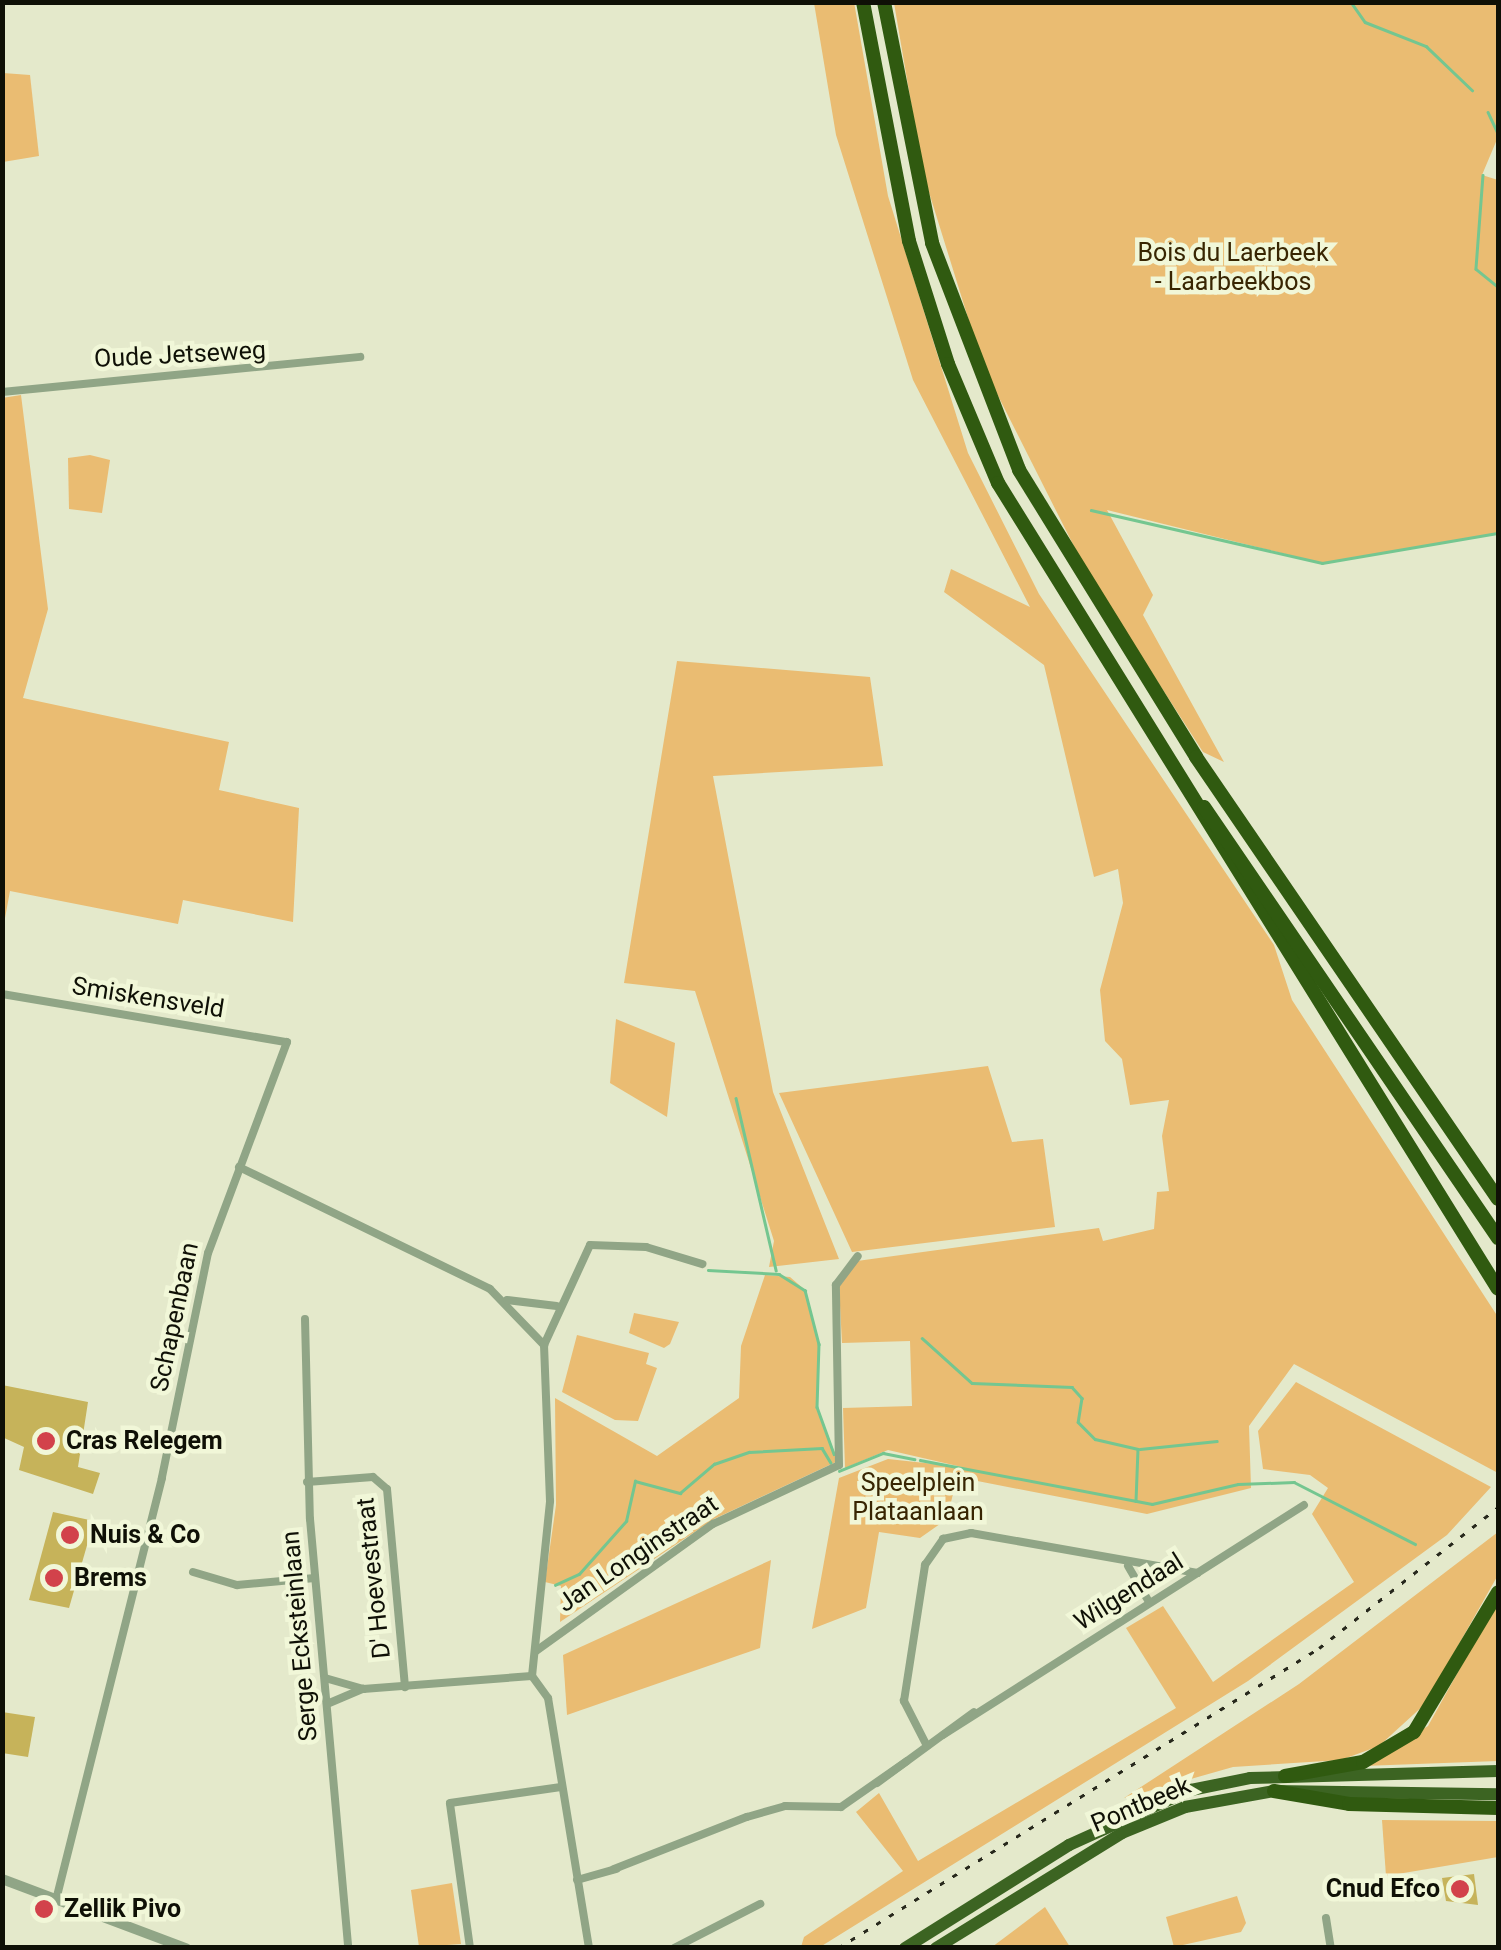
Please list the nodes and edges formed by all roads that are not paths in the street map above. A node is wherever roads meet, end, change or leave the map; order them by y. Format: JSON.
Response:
{"nodes":[{"id":1,"x":863,"y":2,"type":"edge"},
{"id":2,"x":884,"y":2,"type":"edge"},
{"id":3,"x":360,"y":357,"type":"dead end"},
{"id":4,"x":2,"y":392,"type":"edge"},
{"id":5,"x":1200,"y":804,"type":"junction"},
{"id":6,"x":2,"y":994,"type":"edge"},
{"id":7,"x":286,"y":1042,"type":"joint"},
{"id":8,"x":239,"y":1168,"type":"junction"},
{"id":9,"x":1493,"y":1186,"type":"edge"},
{"id":10,"x":1498,"y":1200,"type":"edge"},
{"id":11,"x":1498,"y":1238,"type":"edge"},
{"id":12,"x":858,"y":1256,"type":"dead end"},
{"id":13,"x":702,"y":1264,"type":"dead end"},
{"id":14,"x":1498,"y":1289,"type":"edge"},
{"id":15,"x":507,"y":1300,"type":"junction"},
{"id":16,"x":557,"y":1306,"type":"junction"},
{"id":17,"x":305,"y":1319,"type":"dead end"},
{"id":18,"x":544,"y":1344,"type":"junction"},
{"id":19,"x":307,"y":1482,"type":"junction"},
{"id":20,"x":1304,"y":1505,"type":"dead end"},
{"id":21,"x":1124,"y":1564,"type":"junction"},
{"id":22,"x":192,"y":1572,"type":"dead end"},
{"id":23,"x":1198,"y":1573,"type":"junction"},
{"id":24,"x":315,"y":1578,"type":"junction"},
{"id":25,"x":1498,"y":1592,"type":"edge"},
{"id":26,"x":1149,"y":1602,"type":"junction"},
{"id":27,"x":536,"y":1651,"type":"junction"},
{"id":28,"x":532,"y":1676,"type":"junction"},
{"id":29,"x":324,"y":1678,"type":"junction"},
{"id":30,"x":406,"y":1686,"type":"junction"},
{"id":31,"x":363,"y":1689,"type":"junction"},
{"id":32,"x":327,"y":1704,"type":"junction"},
{"id":33,"x":927,"y":1746,"type":"junction"},
{"id":34,"x":1498,"y":1771,"type":"edge"},
{"id":35,"x":1285,"y":1776,"type":"junction"},
{"id":36,"x":561,"y":1787,"type":"junction"},
{"id":37,"x":1274,"y":1791,"type":"junction"},
{"id":38,"x":1498,"y":1794,"type":"edge"},
{"id":39,"x":1498,"y":1808,"type":"edge"},
{"id":40,"x":2,"y":1879,"type":"edge"},
{"id":41,"x":577,"y":1880,"type":"junction"},
{"id":42,"x":56,"y":1900,"type":"junction"},
{"id":43,"x":760,"y":1904,"type":"dead end"},
{"id":44,"x":1326,"y":1918,"type":"dead end"},
{"id":45,"x":186,"y":1948,"type":"edge"},
{"id":46,"x":348,"y":1948,"type":"edge"},
{"id":47,"x":470,"y":1948,"type":"edge"},
{"id":48,"x":589,"y":1948,"type":"edge"},
{"id":49,"x":674,"y":1948,"type":"edge"},
{"id":50,"x":905,"y":1948,"type":"edge"},
{"id":51,"x":936,"y":1948,"type":"edge"},
{"id":52,"x":1331,"y":1948,"type":"edge"}],
"edges":[{"from":1,"to":5,"type":"highway"},
{"from":2,"to":9,"type":"highway"},
{"from":3,"to":4,"type":"street","name":"Oude Jetseweg"},
{"from":5,"to":11,"type":"highway"},
{"from":5,"to":14,"type":"highway"},
{"from":6,"to":7,"type":"street","name":"Smiskensveld"},
{"from":7,"to":8,"type":"street","name":"Schapenbaan"},
{"from":8,"to":15,"type":"street"},
{"from":8,"to":42,"type":"street","name":"Schapenbaan"},
{"from":9,"to":10,"type":"highway"},
{"from":12,"to":27,"type":"street","name":"Jan Longinstraat"},
{"from":13,"to":16,"type":"street","name":"Jan Longinstraat"},
{"from":15,"to":16,"type":"street"},
{"from":15,"to":18,"type":"street"},
{"from":16,"to":18,"type":"street","name":"Jan Longinstraat"},
{"from":17,"to":19,"type":"street","name":"Serge Ecksteinlaan"},
{"from":18,"to":27,"type":"street","name":"Jan Longinstraat"},
{"from":19,"to":24,"type":"street","name":"Serge Ecksteinlaan"},
{"from":19,"to":30,"type":"street","name":"D' Hoevestraat"},
{"from":20,"to":23,"type":"street","name":"Wilgendaal"},
{"from":21,"to":23,"type":"street"},
{"from":21,"to":26,"type":"street"},
{"from":21,"to":33,"type":"street"},
{"from":22,"to":24,"type":"street"},
{"from":23,"to":26,"type":"street","name":"Wilgendaal"},
{"from":24,"to":29,"type":"street","name":"Serge Ecksteinlaan"},
{"from":25,"to":35,"type":"highway"},
{"from":26,"to":33,"type":"street","name":"Wilgendaal"},
{"from":27,"to":28,"type":"street","name":"Jan Longinstraat"},
{"from":28,"to":30,"type":"street"},
{"from":28,"to":36,"type":"street"},
{"from":29,"to":31,"type":"street"},
{"from":29,"to":32,"type":"street","name":"Serge Ecksteinlaan"},
{"from":30,"to":31,"type":"street"},
{"from":31,"to":32,"type":"street"},
{"from":32,"to":46,"type":"street","name":"Serge Ecksteinlaan"},
{"from":33,"to":41,"type":"street","name":"Wilgendaal"},
{"from":34,"to":35,"type":"highway"},
{"from":35,"to":50,"type":"highway"},
{"from":36,"to":41,"type":"street"},
{"from":36,"to":47,"type":"street"},
{"from":37,"to":38,"type":"highway","name":"Pontbeek"},
{"from":37,"to":39,"type":"highway"},
{"from":37,"to":51,"type":"highway","name":"Pontbeek"},
{"from":40,"to":42,"type":"street"},
{"from":41,"to":48,"type":"street"},
{"from":42,"to":45,"type":"street"},
{"from":43,"to":49,"type":"street"},
{"from":44,"to":52,"type":"street"}]}
